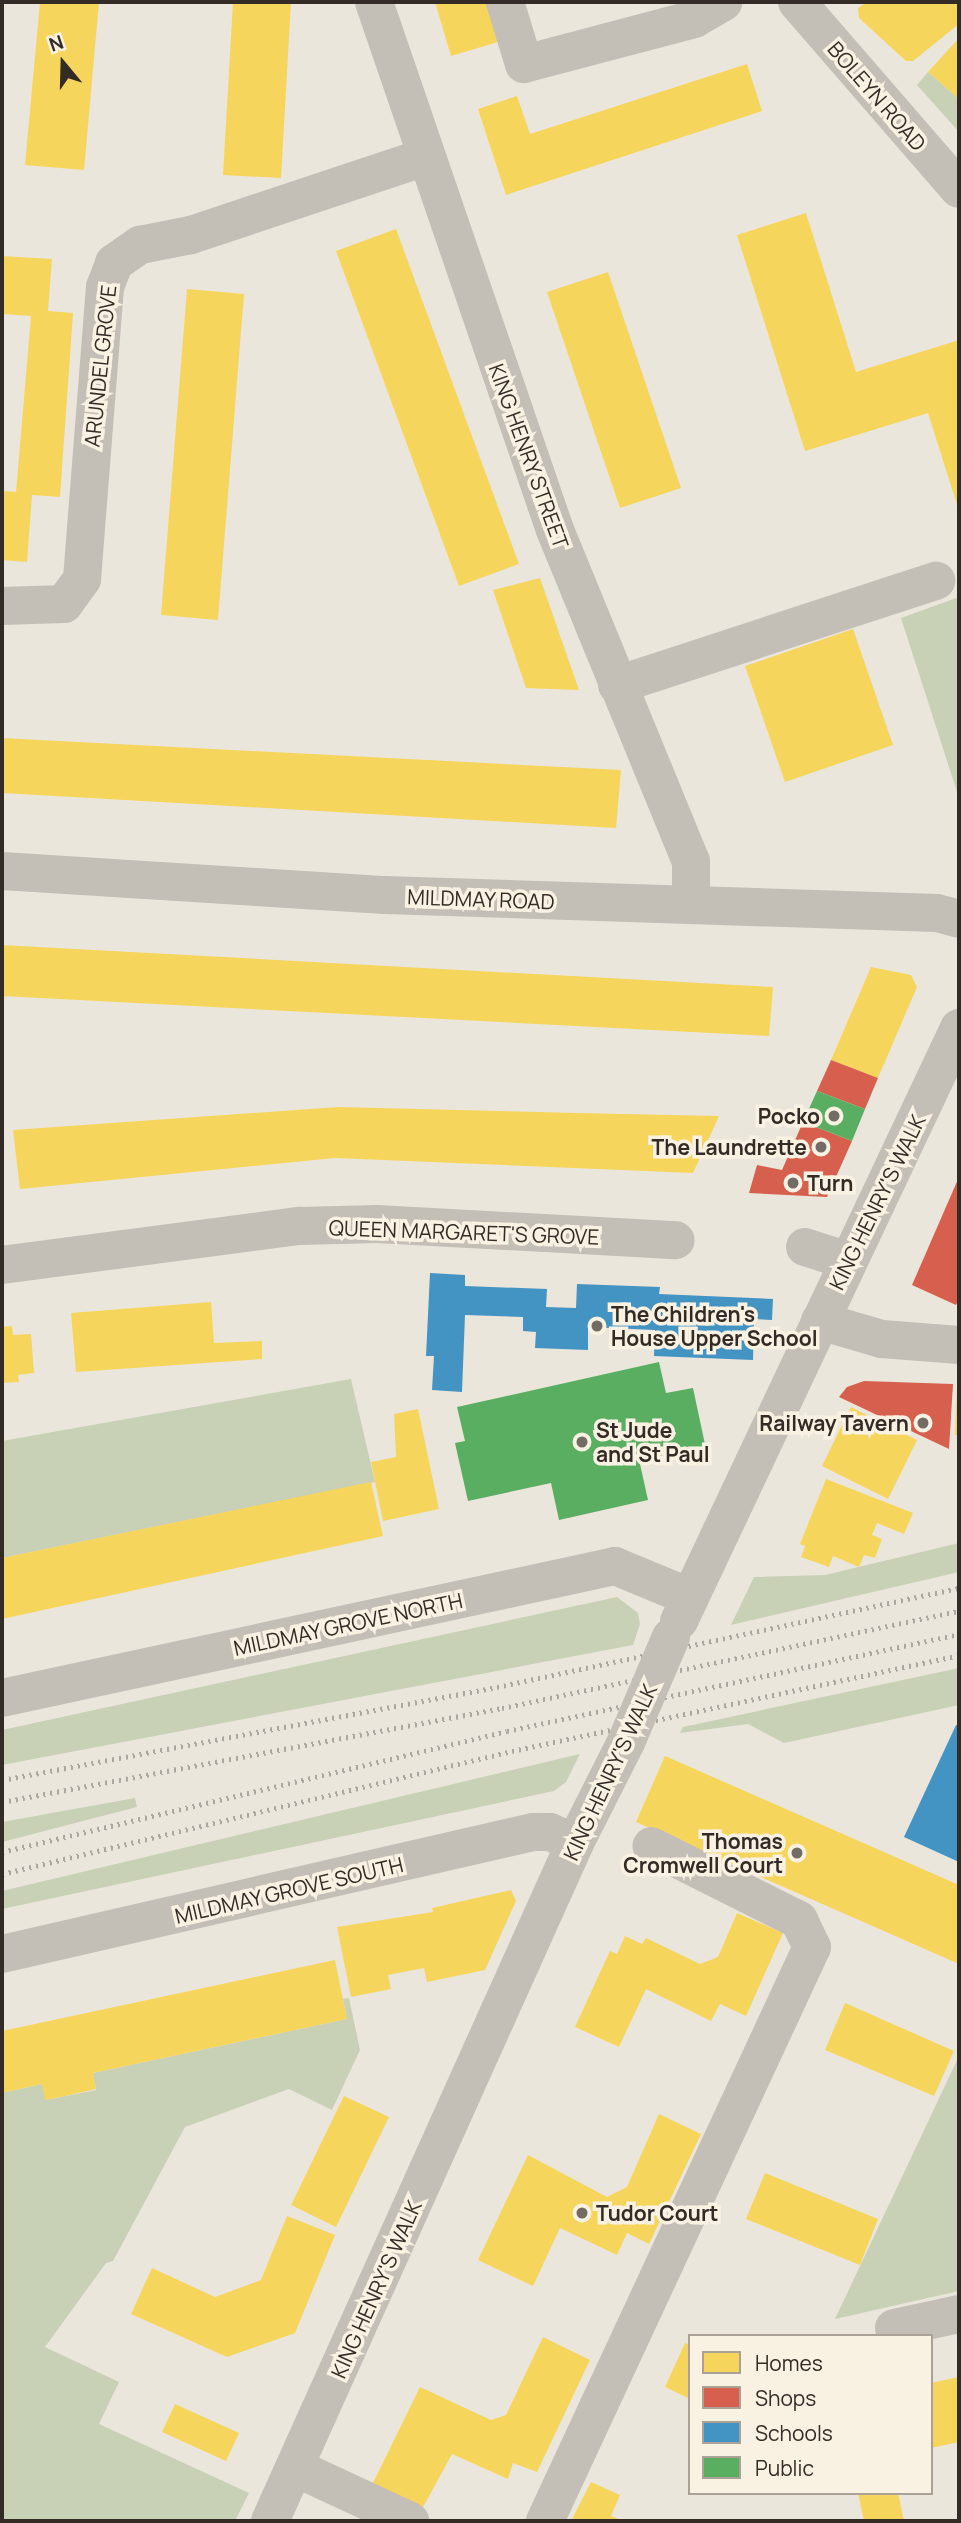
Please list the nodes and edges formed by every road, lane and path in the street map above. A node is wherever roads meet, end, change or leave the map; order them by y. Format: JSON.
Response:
{"nodes":[{"id":1,"x":374,"y":2,"type":"edge"},
{"id":2,"x":505,"y":2,"type":"edge"},
{"id":3,"x":723,"y":2,"type":"edge"},
{"id":4,"x":797,"y":2,"type":"edge"},
{"id":5,"x":425,"y":157,"type":"junction"},
{"id":6,"x":959,"y":189,"type":"edge"},
{"id":7,"x":936,"y":581,"type":"dead end"},
{"id":8,"x":2,"y":606,"type":"edge"},
{"id":9,"x":617,"y":685,"type":"junction"},
{"id":10,"x":2,"y":872,"type":"edge"},
{"id":11,"x":691,"y":905,"type":"junction"},
{"id":12,"x":959,"y":919,"type":"edge"},
{"id":13,"x":959,"y":1028,"type":"edge"},
{"id":14,"x":676,"y":1240,"type":"dead end"},
{"id":15,"x":805,"y":1247,"type":"dead end"},
{"id":16,"x":849,"y":1261,"type":"junction"},
{"id":17,"x":2,"y":1265,"type":"edge"},
{"id":18,"x":820,"y":1321,"type":"junction"},
{"id":19,"x":959,"y":1345,"type":"edge"},
{"id":20,"x":690,"y":1597,"type":"junction"},
{"id":21,"x":2,"y":1698,"type":"edge"},
{"id":22,"x":575,"y":1843,"type":"junction"},
{"id":23,"x":651,"y":1846,"type":"dead end"},
{"id":24,"x":2,"y":1954,"type":"edge"},
{"id":25,"x":959,"y":2314,"type":"edge"},
{"id":26,"x":894,"y":2328,"type":"dead end"},
{"id":27,"x":296,"y":2468,"type":"junction"},
{"id":28,"x":280,"y":2518,"type":"edge"},
{"id":29,"x":410,"y":2521,"type":"edge"},
{"id":30,"x":545,"y":2521,"type":"edge"}],
"edges":[{"from":1,"to":5,"type":"street","name":"KING HENRY STREET"},
{"from":2,"to":3,"type":"street"},
{"from":4,"to":6,"type":"street","name":"BOLEYN ROAD"},
{"from":5,"to":8,"type":"street","name":"ARUNDEL GROVE"},
{"from":5,"to":9,"type":"street","name":"KING HENRY STREET"},
{"from":7,"to":9,"type":"street"},
{"from":9,"to":11,"type":"street","name":"KING HENRY STREET"},
{"from":10,"to":11,"type":"street","name":"MILDMAY ROAD"},
{"from":11,"to":12,"type":"street","name":"MILDMAY ROAD"},
{"from":13,"to":16,"type":"street","name":"KING HENRY'S WALK"},
{"from":14,"to":17,"type":"street","name":"QUEEN MARGARET'S GROVE"},
{"from":15,"to":16,"type":"street"},
{"from":16,"to":18,"type":"street","name":"KING HENRY'S WALK"},
{"from":18,"to":19,"type":"street"},
{"from":18,"to":20,"type":"street","name":"KING HENRY'S WALK"},
{"from":20,"to":21,"type":"street","name":"MILDMAY GROVE NORTH"},
{"from":20,"to":22,"type":"street","name":"KING HENRY'S WALK","bridge":true},
{"from":22,"to":24,"type":"street","name":"MILDMAY GROVE SOUTH"},
{"from":22,"to":27,"type":"street","name":"KING HENRY'S WALK"},
{"from":23,"to":30,"type":"street"},
{"from":25,"to":26,"type":"street"},
{"from":27,"to":28,"type":"street","name":"KING HENRY'S WALK"},
{"from":27,"to":29,"type":"street"}]}
